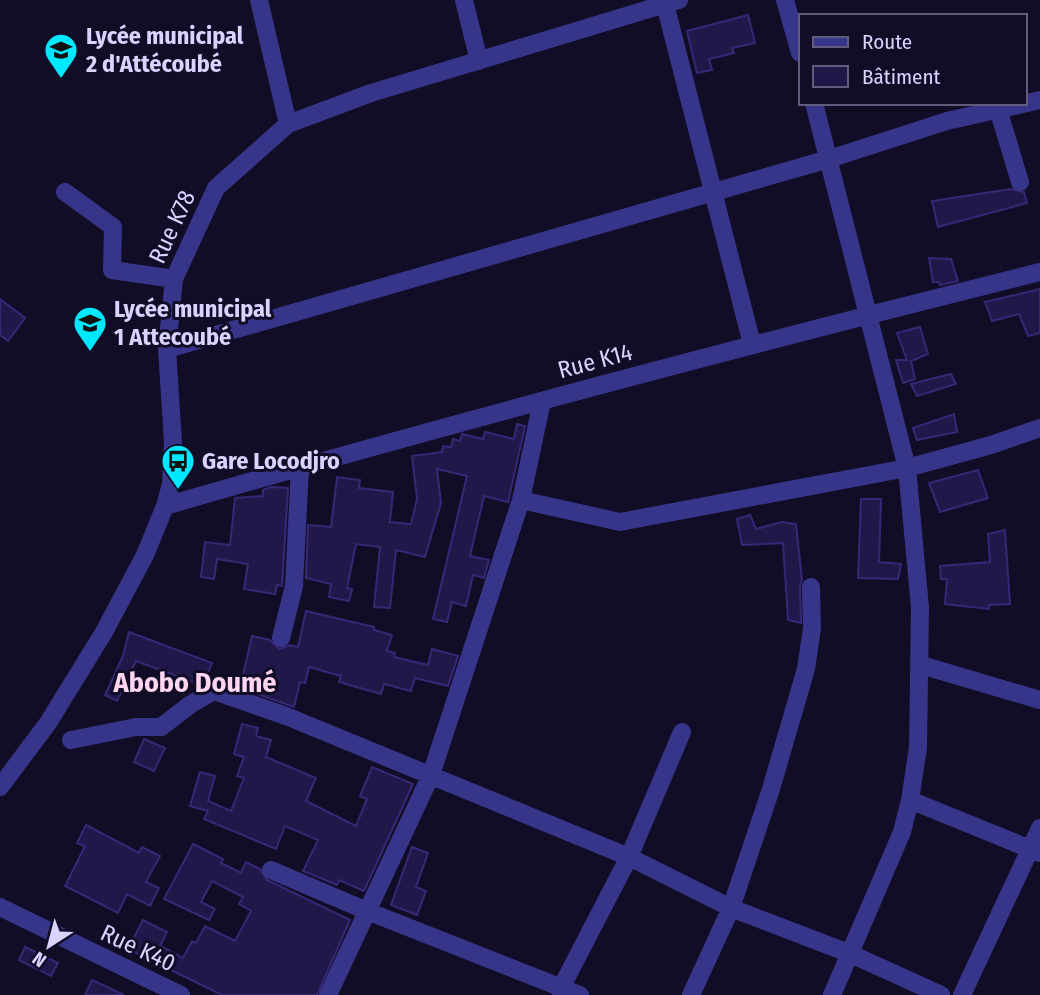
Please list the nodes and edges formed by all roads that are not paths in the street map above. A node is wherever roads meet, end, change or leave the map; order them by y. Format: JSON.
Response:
{"nodes":[{"id":1,"x":259,"y":0,"type":"edge"},
{"id":2,"x":464,"y":0,"type":"edge"},
{"id":3,"x":786,"y":0,"type":"edge"},
{"id":4,"x":672,"y":2,"type":"edge"},
{"id":5,"x":626,"y":9,"type":"edge"},
{"id":6,"x":799,"y":49,"type":"edge"},
{"id":7,"x":479,"y":61,"type":"junction"},
{"id":8,"x":815,"y":105,"type":"edge"},
{"id":9,"x":1014,"y":105,"type":"edge"},
{"id":10,"x":998,"y":108,"type":"junction"},
{"id":11,"x":288,"y":124,"type":"junction"},
{"id":12,"x":830,"y":159,"type":"junction"},
{"id":13,"x":1020,"y":182,"type":"dead end"},
{"id":14,"x":715,"y":191,"type":"junction"},
{"id":15,"x":65,"y":192,"type":"dead end"},
{"id":16,"x":1040,"y":272,"type":"edge"},
{"id":17,"x":173,"y":279,"type":"junction"},
{"id":18,"x":868,"y":317,"type":"junction"},
{"id":19,"x":752,"y":344,"type":"junction"},
{"id":20,"x":167,"y":349,"type":"junction"},
{"id":21,"x":542,"y":401,"type":"junction"},
{"id":22,"x":1040,"y":428,"type":"edge"},
{"id":23,"x":300,"y":467,"type":"junction"},
{"id":24,"x":906,"y":468,"type":"junction"},
{"id":25,"x":521,"y":500,"type":"junction"},
{"id":26,"x":165,"y":506,"type":"junction"},
{"id":27,"x":811,"y":587,"type":"dead end"},
{"id":28,"x":281,"y":638,"type":"dead end"},
{"id":29,"x":921,"y":665,"type":"junction"},
{"id":30,"x":1040,"y":700,"type":"edge"},
{"id":31,"x":682,"y":732,"type":"dead end"},
{"id":32,"x":71,"y":740,"type":"dead end"},
{"id":33,"x":430,"y":775,"type":"junction"},
{"id":34,"x":0,"y":787,"type":"edge"},
{"id":35,"x":910,"y":800,"type":"junction"},
{"id":36,"x":1040,"y":828,"type":"edge"},
{"id":37,"x":1035,"y":851,"type":"edge"},
{"id":38,"x":629,"y":857,"type":"junction"},
{"id":39,"x":271,"y":870,"type":"dead end"},
{"id":40,"x":0,"y":907,"type":"edge"},
{"id":41,"x":731,"y":908,"type":"junction"},
{"id":42,"x":367,"y":911,"type":"junction"},
{"id":43,"x":851,"y":954,"type":"junction"},
{"id":44,"x":561,"y":991,"type":"edge"},
{"id":45,"x":181,"y":995,"type":"edge"},
{"id":46,"x":328,"y":995,"type":"edge"},
{"id":47,"x":580,"y":995,"type":"edge"},
{"id":48,"x":691,"y":995,"type":"edge"},
{"id":49,"x":832,"y":995,"type":"edge"},
{"id":50,"x":940,"y":995,"type":"edge"},
{"id":51,"x":962,"y":995,"type":"edge"}],
"edges":[{"from":1,"to":11,"type":"street"},
{"from":2,"to":7,"type":"street"},
{"from":3,"to":6,"type":"street"},
{"from":4,"to":5,"type":"street","name":"Rue K78"},
{"from":4,"to":14,"type":"street"},
{"from":5,"to":7,"type":"street","name":"Rue K78"},
{"from":7,"to":11,"type":"street","name":"Rue K78"},
{"from":8,"to":12,"type":"street"},
{"from":9,"to":10,"type":"street"},
{"from":10,"to":12,"type":"street"},
{"from":10,"to":13,"type":"street"},
{"from":11,"to":17,"type":"street","name":"Rue K78"},
{"from":12,"to":14,"type":"street"},
{"from":12,"to":18,"type":"street"},
{"from":14,"to":19,"type":"street"},
{"from":14,"to":20,"type":"street"},
{"from":15,"to":17,"type":"street"},
{"from":16,"to":18,"type":"street","name":"Rue K14"},
{"from":17,"to":20,"type":"street","name":"Rue K78"},
{"from":18,"to":19,"type":"street","name":"Rue K14"},
{"from":18,"to":24,"type":"street"},
{"from":19,"to":21,"type":"street","name":"Rue K14"},
{"from":20,"to":26,"type":"street","name":"Rue K78"},
{"from":21,"to":23,"type":"street","name":"Rue K14"},
{"from":21,"to":25,"type":"street"},
{"from":22,"to":24,"type":"street"},
{"from":23,"to":26,"type":"street","name":"Rue K14"},
{"from":23,"to":28,"type":"street"},
{"from":24,"to":25,"type":"street"},
{"from":24,"to":29,"type":"street"},
{"from":25,"to":33,"type":"street"},
{"from":26,"to":34,"type":"street","name":"Rue K78"},
{"from":27,"to":41,"type":"street"},
{"from":29,"to":30,"type":"street"},
{"from":29,"to":35,"type":"street"},
{"from":31,"to":38,"type":"street"},
{"from":32,"to":33,"type":"street"},
{"from":33,"to":38,"type":"street"},
{"from":33,"to":42,"type":"street"},
{"from":35,"to":37,"type":"street"},
{"from":35,"to":43,"type":"street"},
{"from":36,"to":37,"type":"street"},
{"from":37,"to":51,"type":"street"},
{"from":38,"to":41,"type":"street"},
{"from":38,"to":44,"type":"street"},
{"from":39,"to":42,"type":"street"},
{"from":40,"to":45,"type":"street","name":"Rue K40"},
{"from":41,"to":43,"type":"street"},
{"from":41,"to":48,"type":"street"},
{"from":42,"to":44,"type":"street"},
{"from":42,"to":46,"type":"street"},
{"from":43,"to":49,"type":"street"},
{"from":43,"to":50,"type":"street"},
{"from":44,"to":47,"type":"street"}]}
